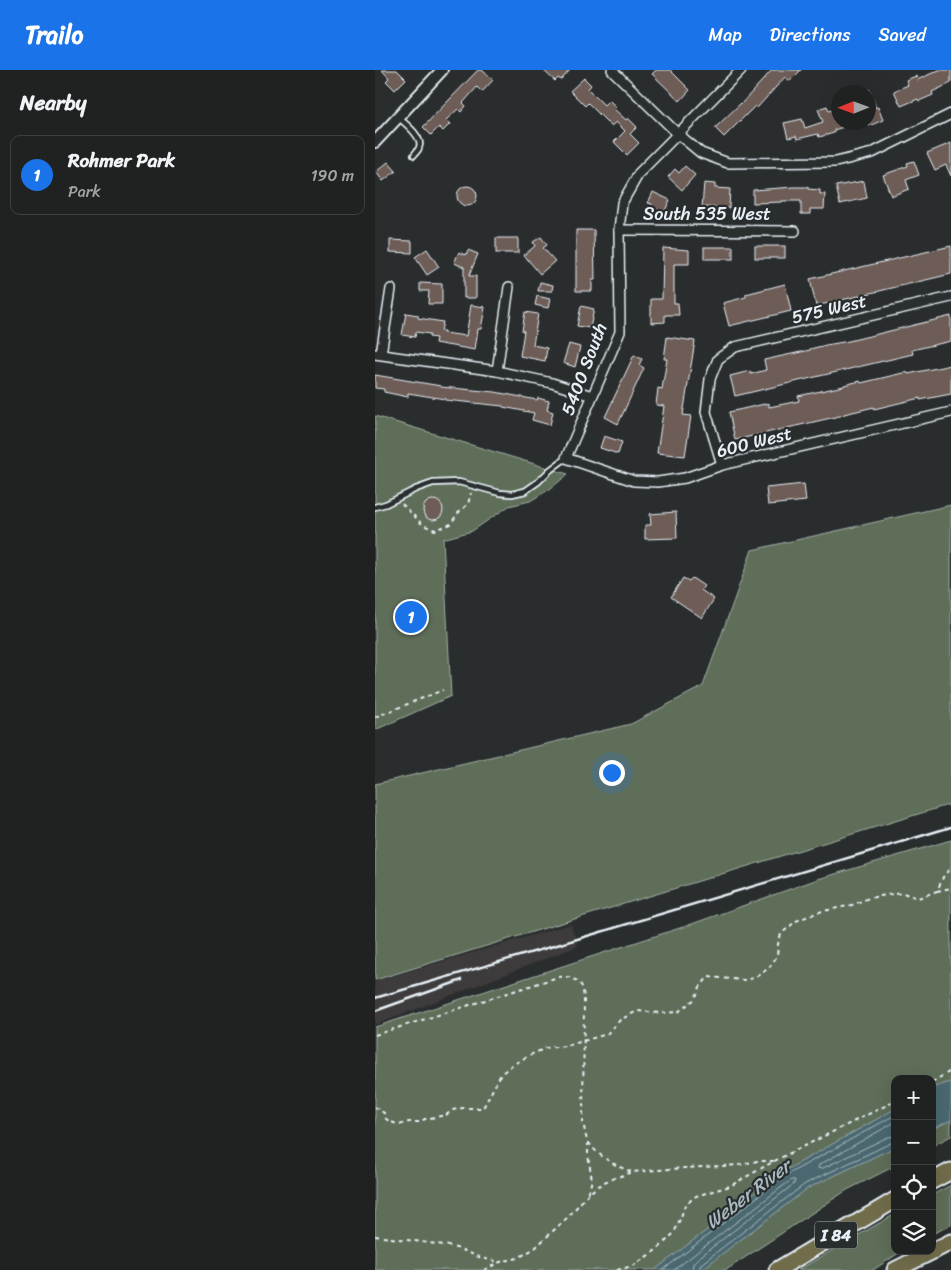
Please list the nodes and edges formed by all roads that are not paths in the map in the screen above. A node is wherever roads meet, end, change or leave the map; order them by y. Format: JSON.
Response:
{"nodes":[{"id":1,"x":611,"y":70,"type":"edge"},
{"id":2,"x":741,"y":70,"type":"edge"},
{"id":3,"x":438,"y":71,"type":"edge"},
{"id":4,"x":951,"y":114,"type":"edge"},
{"id":5,"x":398,"y":117,"type":"junction"},
{"id":6,"x":678,"y":134,"type":"junction"},
{"id":7,"x":375,"y":142,"type":"edge"},
{"id":8,"x":414,"y":155,"type":"dead end"},
{"id":9,"x":619,"y":230,"type":"junction"},
{"id":10,"x":795,"y":231,"type":"dead end"},
{"id":11,"x":509,"y":287,"type":"dead end"},
{"id":12,"x":391,"y":289,"type":"dead end"},
{"id":13,"x":951,"y":297,"type":"edge"},
{"id":14,"x":378,"y":354,"type":"edge"},
{"id":15,"x":497,"y":371,"type":"junction"},
{"id":16,"x":592,"y":396,"type":"junction"},
{"id":17,"x":951,"y":412,"type":"edge"},
{"id":18,"x":566,"y":458,"type":"junction"},
{"id":19,"x":722,"y":466,"type":"junction"},
{"id":20,"x":375,"y":507,"type":"edge"},
{"id":21,"x":951,"y":1171,"type":"edge"},
{"id":22,"x":936,"y":1179,"type":"edge"},
{"id":23,"x":891,"y":1202,"type":"edge"},
{"id":24,"x":951,"y":1242,"type":"edge"},
{"id":25,"x":777,"y":1270,"type":"edge"},
{"id":26,"x":895,"y":1270,"type":"edge"}],
"edges":[{"from":1,"to":6,"type":"street"},
{"from":2,"to":6,"type":"street","name":"5400 South"},
{"from":3,"to":5,"type":"street"},
{"from":4,"to":6,"type":"street"},
{"from":5,"to":7,"type":"street"},
{"from":5,"to":8,"type":"lane"},
{"from":6,"to":9,"type":"street","name":"5400 South"},
{"from":9,"to":10,"type":"street","name":"South 535 West"},
{"from":9,"to":16,"type":"street","name":"5400 South"},
{"from":11,"to":15,"type":"street"},
{"from":12,"to":14,"type":"street"},
{"from":13,"to":19,"type":"street","name":"575 West"},
{"from":14,"to":15,"type":"street"},
{"from":15,"to":16,"type":"street"},
{"from":16,"to":18,"type":"street","name":"5400 South"},
{"from":17,"to":19,"type":"street","name":"600 West"},
{"from":18,"to":19,"type":"street","name":"600 West"},
{"from":18,"to":20,"type":"lane"},
{"from":21,"to":22,"type":"highway"},
{"from":23,"to":25,"type":"highway","number":"I 84"},
{"from":24,"to":26,"type":"highway"}]}
